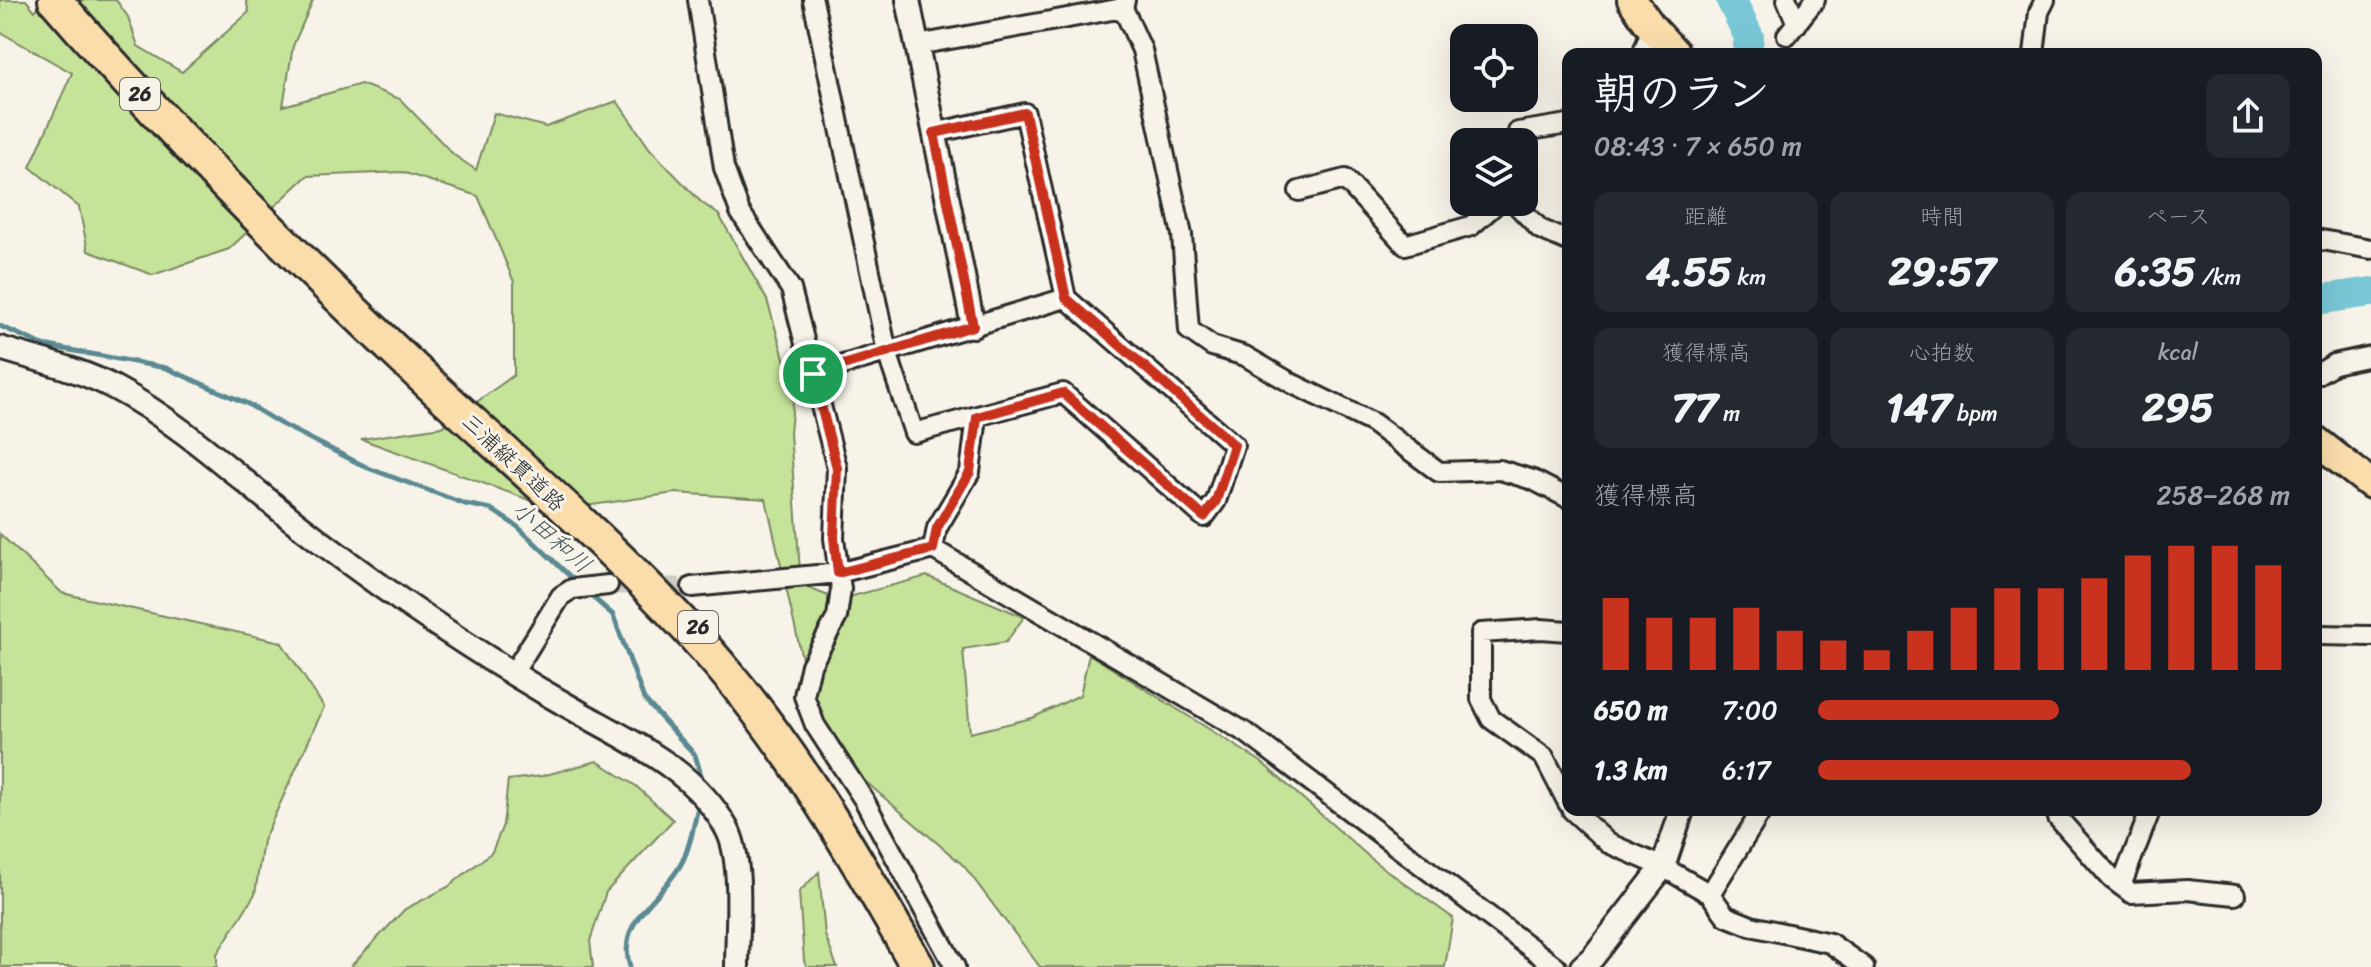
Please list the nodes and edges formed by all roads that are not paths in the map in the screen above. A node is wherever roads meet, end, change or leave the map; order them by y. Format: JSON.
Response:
{"nodes":[{"id":1,"x":55,"y":0,"type":"edge"},
{"id":2,"x":68,"y":0,"type":"edge"},
{"id":3,"x":700,"y":0,"type":"edge"},
{"id":4,"x":813,"y":0,"type":"edge"},
{"id":5,"x":909,"y":0,"type":"edge"},
{"id":6,"x":1632,"y":0,"type":"edge"},
{"id":7,"x":1787,"y":0,"type":"edge"},
{"id":8,"x":1815,"y":0,"type":"edge"},
{"id":9,"x":2045,"y":0,"type":"edge"},
{"id":10,"x":1124,"y":4,"type":"edge"},
{"id":11,"x":1652,"y":28,"type":"junction"},
{"id":12,"x":917,"y":45,"type":"junction"},
{"id":13,"x":1644,"y":48,"type":"edge"},
{"id":14,"x":1670,"y":48,"type":"edge"},
{"id":15,"x":2035,"y":48,"type":"edge"},
{"id":16,"x":1562,"y":125,"type":"edge"},
{"id":17,"x":1538,"y":129,"type":"edge"},
{"id":18,"x":934,"y":133,"type":"junction"},
{"id":19,"x":231,"y":181,"type":"junction"},
{"id":20,"x":1299,"y":191,"type":"dead end"},
{"id":21,"x":1482,"y":216,"type":"edge"},
{"id":22,"x":1527,"y":216,"type":"edge"},
{"id":23,"x":1562,"y":238,"type":"edge"},
{"id":24,"x":2322,"y":240,"type":"edge"},
{"id":25,"x":2371,"y":249,"type":"edge"},
{"id":26,"x":1066,"y":298,"type":"junction"},
{"id":27,"x":973,"y":326,"type":"junction"},
{"id":28,"x":398,"y":346,"type":"junction"},
{"id":29,"x":0,"y":348,"type":"edge"},
{"id":30,"x":887,"y":352,"type":"junction"},
{"id":31,"x":2371,"y":356,"type":"edge"},
{"id":32,"x":2322,"y":371,"type":"edge"},
{"id":33,"x":813,"y":374,"type":"junction"},
{"id":34,"x":977,"y":417,"type":"junction"},
{"id":35,"x":2322,"y":451,"type":"edge"},
{"id":36,"x":2371,"y":484,"type":"edge"},
{"id":37,"x":1562,"y":495,"type":"edge"},
{"id":38,"x":933,"y":549,"type":"junction"},
{"id":39,"x":838,"y":573,"type":"junction"},
{"id":40,"x":608,"y":585,"type":"tunnel mouth"},
{"id":41,"x":692,"y":587,"type":"tunnel mouth"},
{"id":42,"x":1562,"y":631,"type":"edge"},
{"id":43,"x":2322,"y":635,"type":"edge"},
{"id":44,"x":2371,"y":636,"type":"edge"},
{"id":45,"x":512,"y":675,"type":"junction"},
{"id":46,"x":1562,"y":792,"type":"edge"},
{"id":47,"x":1579,"y":816,"type":"edge"},
{"id":48,"x":1680,"y":816,"type":"edge"},
{"id":49,"x":1758,"y":816,"type":"edge"},
{"id":50,"x":2058,"y":816,"type":"edge"},
{"id":51,"x":2148,"y":816,"type":"edge"},
{"id":52,"x":1663,"y":867,"type":"junction"},
{"id":53,"x":2121,"y":886,"type":"junction"},
{"id":54,"x":1710,"y":894,"type":"junction"},
{"id":55,"x":2235,"y":895,"type":"dead end"},
{"id":56,"x":737,"y":967,"type":"edge"},
{"id":57,"x":918,"y":967,"type":"edge"},
{"id":58,"x":929,"y":967,"type":"edge"},
{"id":59,"x":955,"y":967,"type":"edge"},
{"id":60,"x":1556,"y":967,"type":"edge"},
{"id":61,"x":1582,"y":967,"type":"edge"},
{"id":62,"x":1864,"y":967,"type":"edge"}],
"edges":[{"from":1,"to":19,"type":"highway","name":"三浦縦貫道路","number":"26"},
{"from":2,"to":19,"type":"highway","name":"三浦縦貫道路","number":"26"},
{"from":3,"to":33,"type":"street"},
{"from":4,"to":30,"type":"street"},
{"from":5,"to":12,"type":"street"},
{"from":6,"to":11,"type":"main road"},
{"from":7,"to":8,"type":"street"},
{"from":9,"to":15,"type":"street"},
{"from":10,"to":12,"type":"street"},
{"from":10,"to":37,"type":"street"},
{"from":11,"to":13,"type":"street"},
{"from":11,"to":14,"type":"main road"},
{"from":12,"to":18,"type":"street"},
{"from":16,"to":17,"type":"street"},
{"from":18,"to":26,"type":"street"},
{"from":18,"to":27,"type":"street"},
{"from":19,"to":28,"type":"highway","name":"三浦縦貫道路","number":"26"},
{"from":20,"to":21,"type":"street"},
{"from":22,"to":23,"type":"street"},
{"from":24,"to":25,"type":"street"},
{"from":26,"to":27,"type":"street"},
{"from":26,"to":34,"type":"street"},
{"from":27,"to":30,"type":"street"},
{"from":28,"to":57,"type":"highway","name":"三浦縦貫道路","number":"26"},
{"from":28,"to":58,"type":"highway","name":"三浦縦貫道路","number":"26"},
{"from":29,"to":45,"type":"street"},
{"from":30,"to":33,"type":"street"},
{"from":30,"to":34,"type":"street"},
{"from":31,"to":32,"type":"street"},
{"from":33,"to":39,"type":"street"},
{"from":34,"to":38,"type":"street"},
{"from":35,"to":36,"type":"main road"},
{"from":38,"to":39,"type":"street"},
{"from":38,"to":60,"type":"street"},
{"from":39,"to":41,"type":"street"},
{"from":39,"to":59,"type":"street"},
{"from":40,"to":45,"type":"street"},
{"from":42,"to":46,"type":"street"},
{"from":43,"to":44,"type":"street"},
{"from":45,"to":56,"type":"street"},
{"from":47,"to":52,"type":"street"},
{"from":48,"to":52,"type":"street"},
{"from":49,"to":54,"type":"street"},
{"from":50,"to":53,"type":"street"},
{"from":51,"to":53,"type":"street"},
{"from":52,"to":54,"type":"street"},
{"from":52,"to":61,"type":"street"},
{"from":53,"to":55,"type":"street"},
{"from":54,"to":62,"type":"street"}]}
